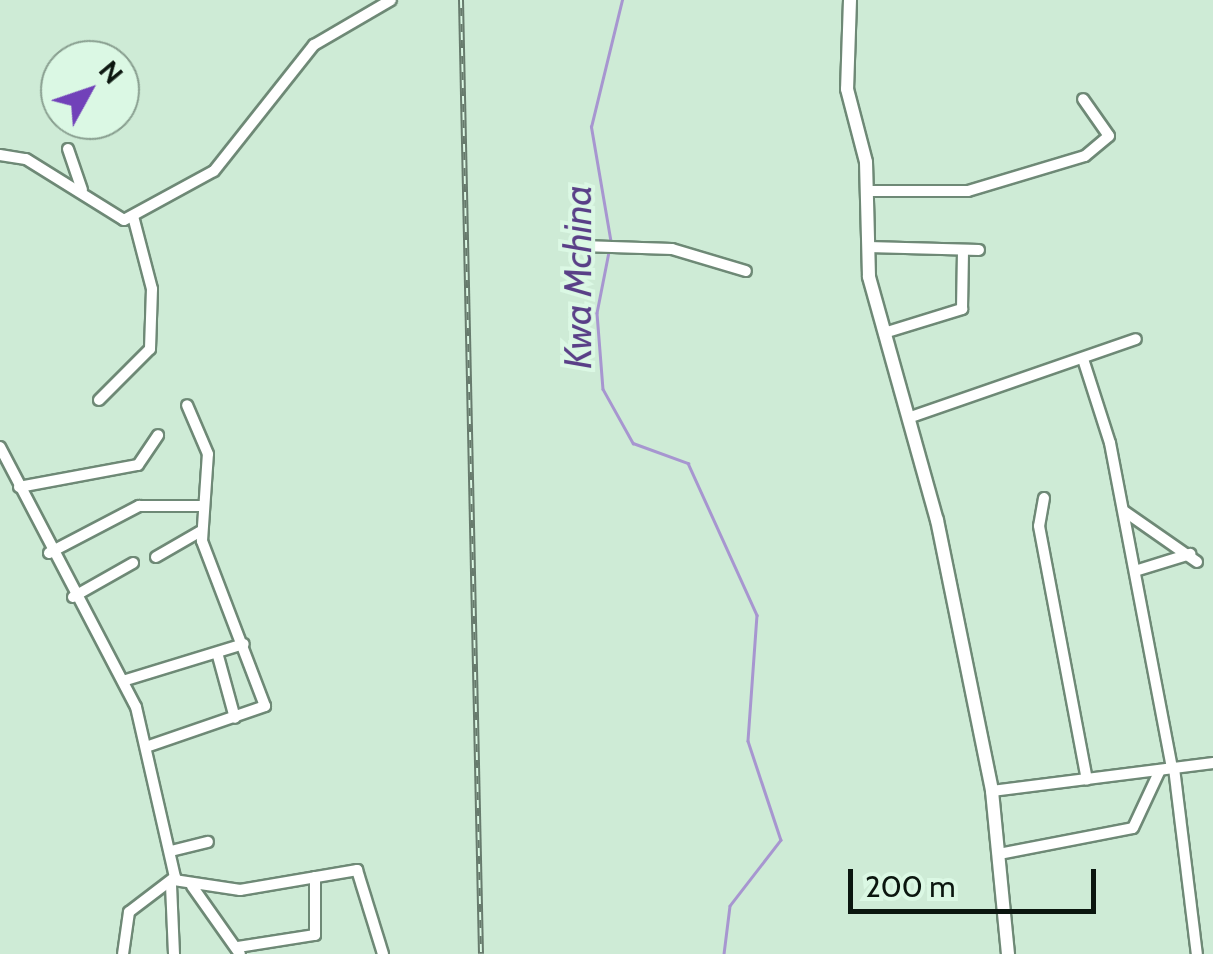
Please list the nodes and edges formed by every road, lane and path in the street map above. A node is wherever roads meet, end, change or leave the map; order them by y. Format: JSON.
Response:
{"nodes":[{"id":1,"x":390,"y":0,"type":"edge"},
{"id":2,"x":850,"y":0,"type":"edge"},
{"id":3,"x":1084,"y":99,"type":"dead end"},
{"id":4,"x":68,"y":149,"type":"dead end"},
{"id":5,"x":0,"y":155,"type":"edge"},
{"id":6,"x":82,"y":190,"type":"junction"},
{"id":7,"x":868,"y":190,"type":"junction"},
{"id":8,"x":132,"y":216,"type":"junction"},
{"id":9,"x":582,"y":246,"type":"dead end"},
{"id":10,"x":868,"y":247,"type":"junction"},
{"id":11,"x":963,"y":250,"type":"junction"},
{"id":12,"x":980,"y":250,"type":"dead end"},
{"id":13,"x":746,"y":272,"type":"dead end"},
{"id":14,"x":884,"y":333,"type":"junction"},
{"id":15,"x":1136,"y":339,"type":"dead end"},
{"id":16,"x":1083,"y":359,"type":"junction"},
{"id":17,"x":100,"y":400,"type":"dead end"},
{"id":18,"x":187,"y":405,"type":"dead end"},
{"id":19,"x":908,"y":418,"type":"junction"},
{"id":20,"x":158,"y":435,"type":"dead end"},
{"id":21,"x":0,"y":447,"type":"edge"},
{"id":22,"x":19,"y":487,"type":"junction"},
{"id":23,"x":1044,"y":498,"type":"dead end"},
{"id":24,"x":200,"y":506,"type":"junction"},
{"id":25,"x":1124,"y":511,"type":"junction"},
{"id":26,"x":201,"y":531,"type":"junction"},
{"id":27,"x":49,"y":553,"type":"junction"},
{"id":28,"x":156,"y":558,"type":"dead end"},
{"id":29,"x":133,"y":563,"type":"dead end"},
{"id":30,"x":1135,"y":571,"type":"junction"},
{"id":31,"x":73,"y":597,"type":"junction"},
{"id":32,"x":244,"y":644,"type":"junction"},
{"id":33,"x":218,"y":656,"type":"junction"},
{"id":34,"x":126,"y":680,"type":"junction"},
{"id":35,"x":235,"y":718,"type":"junction"},
{"id":36,"x":146,"y":747,"type":"junction"},
{"id":37,"x":1213,"y":763,"type":"edge"},
{"id":38,"x":1169,"y":769,"type":"junction"},
{"id":39,"x":1087,"y":779,"type":"junction"},
{"id":40,"x":992,"y":791,"type":"junction"},
{"id":41,"x":208,"y":842,"type":"dead end"},
{"id":42,"x":171,"y":851,"type":"junction"},
{"id":43,"x":999,"y":854,"type":"junction"},
{"id":44,"x":315,"y":878,"type":"junction"},
{"id":45,"x":172,"y":882,"type":"junction"},
{"id":46,"x":192,"y":886,"type":"junction"},
{"id":47,"x":239,"y":951,"type":"edge"},
{"id":48,"x":123,"y":954,"type":"edge"},
{"id":49,"x":174,"y":954,"type":"edge"},
{"id":50,"x":383,"y":954,"type":"edge"},
{"id":51,"x":1008,"y":954,"type":"edge"},
{"id":52,"x":1197,"y":954,"type":"edge"}],
"edges":[{"from":1,"to":8,"type":"street"},
{"from":2,"to":7,"type":"street"},
{"from":3,"to":7,"type":"street"},
{"from":4,"to":6,"type":"street"},
{"from":5,"to":6,"type":"street"},
{"from":6,"to":8,"type":"street"},
{"from":7,"to":10,"type":"street"},
{"from":8,"to":17,"type":"street"},
{"from":9,"to":13,"type":"street"},
{"from":10,"to":11,"type":"street"},
{"from":10,"to":14,"type":"street"},
{"from":11,"to":12,"type":"street"},
{"from":11,"to":14,"type":"street"},
{"from":14,"to":19,"type":"street"},
{"from":15,"to":16,"type":"street"},
{"from":16,"to":19,"type":"street"},
{"from":16,"to":25,"type":"street"},
{"from":18,"to":24,"type":"street"},
{"from":19,"to":40,"type":"street"},
{"from":20,"to":22,"type":"street"},
{"from":21,"to":22,"type":"street"},
{"from":22,"to":27,"type":"street"},
{"from":23,"to":39,"type":"street"},
{"from":24,"to":26,"type":"street"},
{"from":24,"to":27,"type":"street"},
{"from":25,"to":30,"type":"street"},
{"from":25,"to":30,"type":"street"},
{"from":26,"to":28,"type":"street"},
{"from":26,"to":32,"type":"street"},
{"from":27,"to":31,"type":"street"},
{"from":29,"to":31,"type":"street"},
{"from":30,"to":38,"type":"street"},
{"from":31,"to":34,"type":"street"},
{"from":32,"to":33,"type":"street"},
{"from":32,"to":35,"type":"street"},
{"from":33,"to":34,"type":"street"},
{"from":33,"to":35,"type":"street"},
{"from":34,"to":36,"type":"street"},
{"from":35,"to":36,"type":"street"},
{"from":36,"to":42,"type":"street"},
{"from":37,"to":38,"type":"street"},
{"from":38,"to":39,"type":"street"},
{"from":38,"to":43,"type":"street"},
{"from":38,"to":52,"type":"street"},
{"from":39,"to":40,"type":"street"},
{"from":40,"to":43,"type":"street"},
{"from":41,"to":42,"type":"street"},
{"from":42,"to":45,"type":"street"},
{"from":43,"to":51,"type":"street"},
{"from":44,"to":46,"type":"street"},
{"from":44,"to":47,"type":"street"},
{"from":44,"to":50,"type":"street"},
{"from":45,"to":46,"type":"street"},
{"from":45,"to":48,"type":"street"},
{"from":45,"to":49,"type":"street"},
{"from":46,"to":47,"type":"street"}]}
